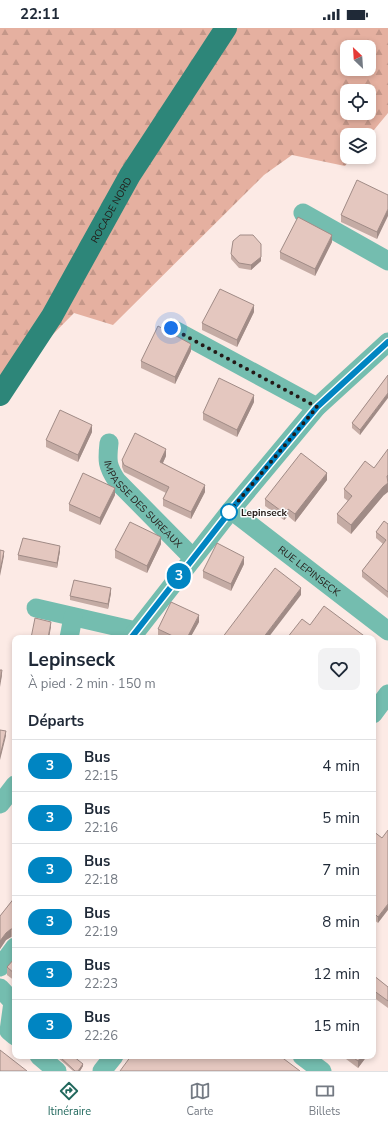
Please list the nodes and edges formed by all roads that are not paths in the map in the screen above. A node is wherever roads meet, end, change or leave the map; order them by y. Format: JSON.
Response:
{"nodes":[{"id":1,"x":226,"y":28,"type":"edge"},
{"id":2,"x":302,"y":213,"type":"dead end"},
{"id":3,"x":388,"y":260,"type":"edge"},
{"id":4,"x":171,"y":328,"type":"dead end"},
{"id":5,"x":388,"y":342,"type":"edge"},
{"id":6,"x":0,"y":395,"type":"edge"},
{"id":7,"x":317,"y":407,"type":"junction"},
{"id":8,"x":109,"y":443,"type":"dead end"},
{"id":9,"x":231,"y":510,"type":"junction"},
{"id":10,"x":193,"y":558,"type":"junction"},
{"id":11,"x":36,"y":608,"type":"dead end"},
{"id":12,"x":74,"y":617,"type":"junction"},
{"id":13,"x":388,"y":631,"type":"edge"},
{"id":14,"x":70,"y":635,"type":"edge"},
{"id":15,"x":133,"y":635,"type":"edge"},
{"id":16,"x":388,"y":694,"type":"edge"},
{"id":17,"x":376,"y":710,"type":"edge"},
{"id":18,"x":12,"y":789,"type":"edge"},
{"id":19,"x":0,"y":804,"type":"edge"},
{"id":20,"x":12,"y":951,"type":"edge"},
{"id":21,"x":0,"y":968,"type":"edge"},
{"id":22,"x":0,"y":988,"type":"edge"},
{"id":23,"x":12,"y":1001,"type":"edge"},
{"id":24,"x":12,"y":1009,"type":"edge"},
{"id":25,"x":12,"y":1034,"type":"edge"},
{"id":26,"x":43,"y":1059,"type":"edge"},
{"id":27,"x":112,"y":1059,"type":"edge"},
{"id":28,"x":306,"y":1059,"type":"edge"},
{"id":29,"x":57,"y":1071,"type":"edge"},
{"id":30,"x":102,"y":1071,"type":"edge"},
{"id":31,"x":322,"y":1071,"type":"edge"}],
"edges":[{"from":1,"to":6,"type":"main road","name":"ROCADE NORD"},
{"from":2,"to":3,"type":"street"},
{"from":4,"to":7,"type":"street"},
{"from":5,"to":7,"type":"street"},
{"from":7,"to":9,"type":"street"},
{"from":8,"to":10,"type":"street","name":"IMPASSE DES SUREAUX"},
{"from":9,"to":10,"type":"street"},
{"from":9,"to":13,"type":"street","name":"RUE LEPINSECK"},
{"from":10,"to":15,"type":"street"},
{"from":11,"to":12,"type":"street"},
{"from":12,"to":14,"type":"street"},
{"from":12,"to":15,"type":"street"},
{"from":16,"to":17,"type":"street"},
{"from":18,"to":19,"type":"street"},
{"from":20,"to":21,"type":"street"},
{"from":22,"to":23,"type":"street"},
{"from":24,"to":25,"type":"street"},
{"from":26,"to":29,"type":"street"},
{"from":27,"to":30,"type":"street"},
{"from":28,"to":31,"type":"street"}]}
